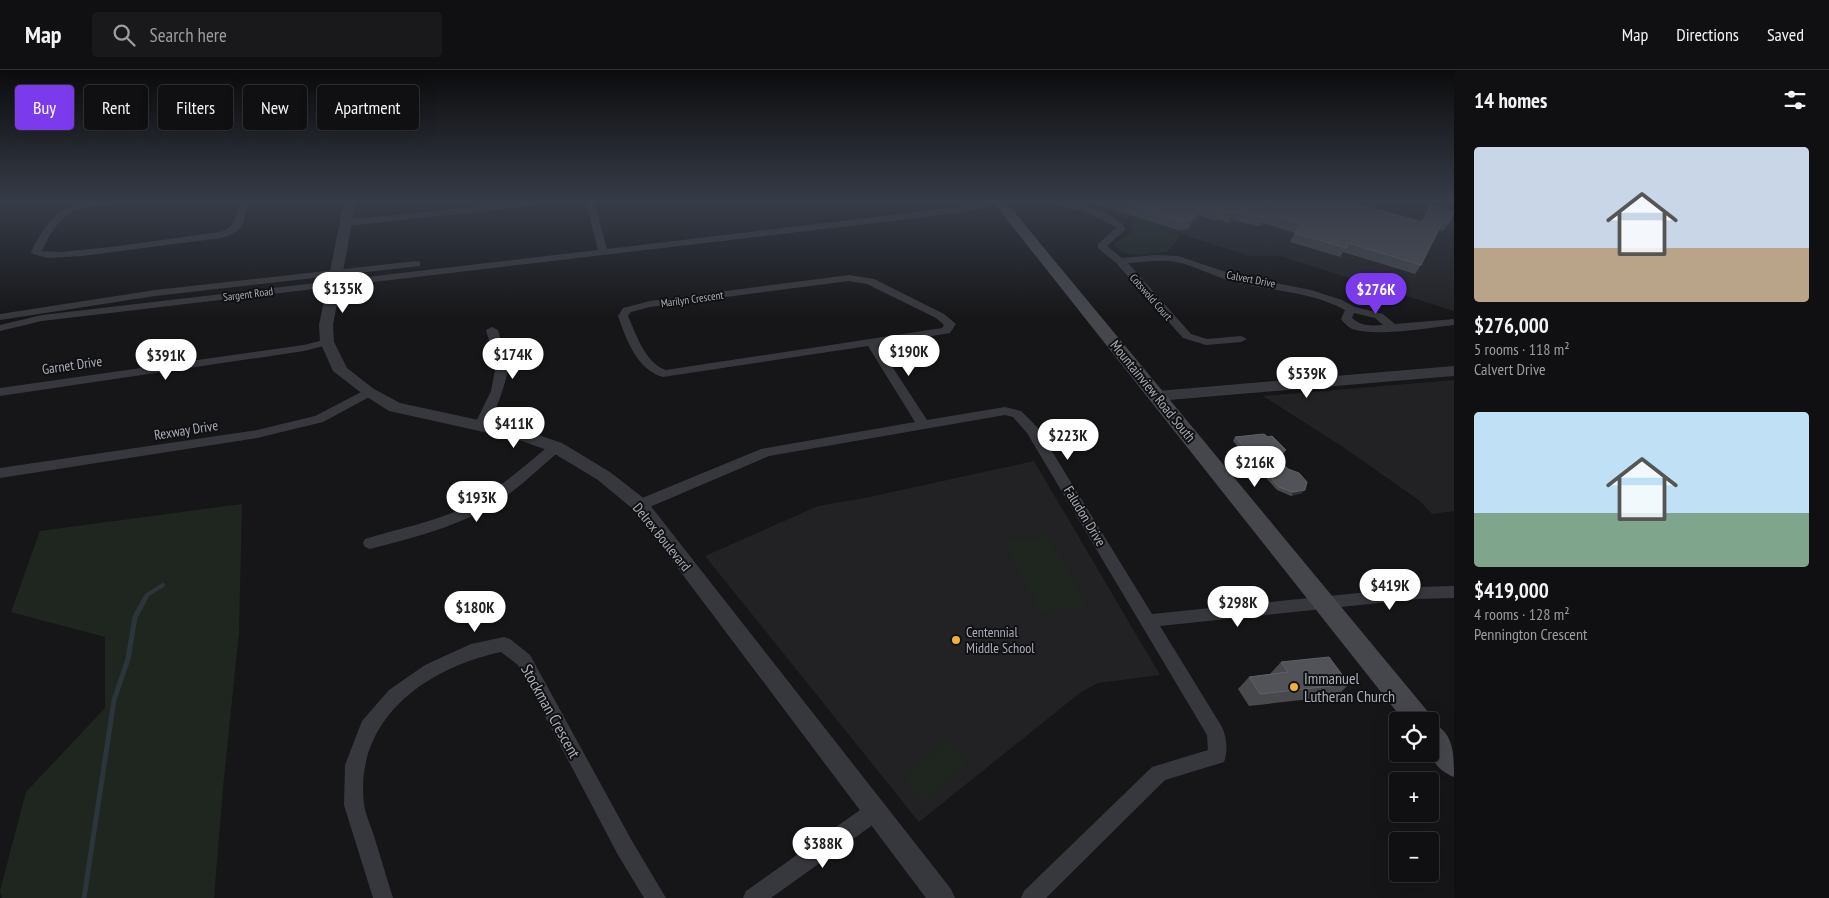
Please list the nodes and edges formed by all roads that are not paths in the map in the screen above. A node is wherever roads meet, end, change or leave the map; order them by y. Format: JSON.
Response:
{"nodes":[{"id":1,"x":41,"y":241,"type":"edge"},
{"id":2,"x":178,"y":241,"type":"edge"},
{"id":3,"x":343,"y":241,"type":"edge"},
{"id":4,"x":600,"y":241,"type":"edge"},
{"id":5,"x":657,"y":241,"type":"edge"},
{"id":6,"x":1030,"y":241,"type":"edge"},
{"id":7,"x":1108,"y":241,"type":"edge"},
{"id":8,"x":602,"y":247,"type":"junction"},
{"id":9,"x":1120,"y":261,"type":"junction"},
{"id":10,"x":335,"y":279,"type":"junction"},
{"id":11,"x":138,"y":296,"type":"junction"},
{"id":12,"x":134,"y":307,"type":"junction"},
{"id":13,"x":1351,"y":309,"type":"junction"},
{"id":14,"x":0,"y":317,"type":"edge"},
{"id":15,"x":1454,"y":322,"type":"edge"},
{"id":16,"x":1392,"y":326,"type":"junction"},
{"id":17,"x":0,"y":328,"type":"edge"},
{"id":18,"x":492,"y":330,"type":"dead end"},
{"id":19,"x":1241,"y":339,"type":"dead end"},
{"id":20,"x":327,"y":342,"type":"junction"},
{"id":21,"x":871,"y":342,"type":"junction"},
{"id":22,"x":1454,"y":371,"type":"edge"},
{"id":23,"x":0,"y":392,"type":"edge"},
{"id":24,"x":370,"y":392,"type":"junction"},
{"id":25,"x":1157,"y":396,"type":"junction"},
{"id":26,"x":480,"y":426,"type":"junction"},
{"id":27,"x":924,"y":426,"type":"junction"},
{"id":28,"x":556,"y":447,"type":"junction"},
{"id":29,"x":0,"y":473,"type":"edge"},
{"id":30,"x":640,"y":506,"type":"junction"},
{"id":31,"x":370,"y":543,"type":"dead end"},
{"id":32,"x":1454,"y":592,"type":"edge"},
{"id":33,"x":1324,"y":603,"type":"junction"},
{"id":34,"x":1148,"y":621,"type":"junction"},
{"id":35,"x":1413,"y":712,"type":"edge"},
{"id":36,"x":1439,"y":745,"type":"edge"},
{"id":37,"x":1454,"y":764,"type":"edge"},
{"id":38,"x":874,"y":812,"type":"junction"},
{"id":39,"x":383,"y":898,"type":"edge"},
{"id":40,"x":656,"y":898,"type":"edge"},
{"id":41,"x":753,"y":898,"type":"edge"},
{"id":42,"x":942,"y":898,"type":"edge"},
{"id":43,"x":1031,"y":898,"type":"edge"}],
"edges":[{"from":1,"to":2,"type":"street"},
{"from":3,"to":10,"type":"street","name":"Delrex Boulevard"},
{"from":4,"to":8,"type":"street"},
{"from":5,"to":8,"type":"street","name":"Sargent Road"},
{"from":6,"to":25,"type":"main road","name":"Mountainview Road South"},
{"from":7,"to":9,"type":"street","name":"Cotswold Court"},
{"from":8,"to":10,"type":"street","name":"Sargent Road"},
{"from":9,"to":13,"type":"street","name":"Calvert Drive"},
{"from":9,"to":19,"type":"street","name":"Cotswold Court"},
{"from":10,"to":11,"type":"street","name":"Sargent Road"},
{"from":10,"to":12,"type":"street","name":"Sargent Road"},
{"from":10,"to":20,"type":"street","name":"Delrex Boulevard"},
{"from":11,"to":12,"type":"street"},
{"from":11,"to":14,"type":"street","name":"Sargent Road"},
{"from":12,"to":17,"type":"street","name":"Sargent Road"},
{"from":13,"to":16,"type":"street","name":"Calvert Drive"},
{"from":13,"to":16,"type":"street"},
{"from":15,"to":16,"type":"street"},
{"from":18,"to":26,"type":"street"},
{"from":20,"to":23,"type":"street","name":"Garnet Drive"},
{"from":20,"to":24,"type":"street","name":"Delrex Boulevard"},
{"from":21,"to":21,"type":"street","name":"Marilyn Crescent"},
{"from":21,"to":27,"type":"street"},
{"from":22,"to":25,"type":"street"},
{"from":24,"to":26,"type":"street","name":"Delrex Boulevard"},
{"from":24,"to":29,"type":"street","name":"Rexway Drive"},
{"from":25,"to":33,"type":"main road","name":"Mountainview Road South"},
{"from":26,"to":28,"type":"street","name":"Delrex Boulevard"},
{"from":27,"to":30,"type":"street","name":"Faludon Drive"},
{"from":27,"to":34,"type":"street","name":"Faludon Drive"},
{"from":28,"to":30,"type":"street","name":"Delrex Boulevard"},
{"from":28,"to":31,"type":"street"},
{"from":30,"to":38,"type":"street","name":"Delrex Boulevard"},
{"from":32,"to":33,"type":"street"},
{"from":33,"to":34,"type":"street"},
{"from":33,"to":35,"type":"main road","name":"Mountainview Road South"},
{"from":34,"to":43,"type":"street","name":"Faludon Drive"},
{"from":36,"to":37,"type":"main road"},
{"from":38,"to":41,"type":"street"},
{"from":38,"to":42,"type":"street","name":"Delrex Boulevard"},
{"from":39,"to":40,"type":"street","name":"Stockman Crescent"}]}
